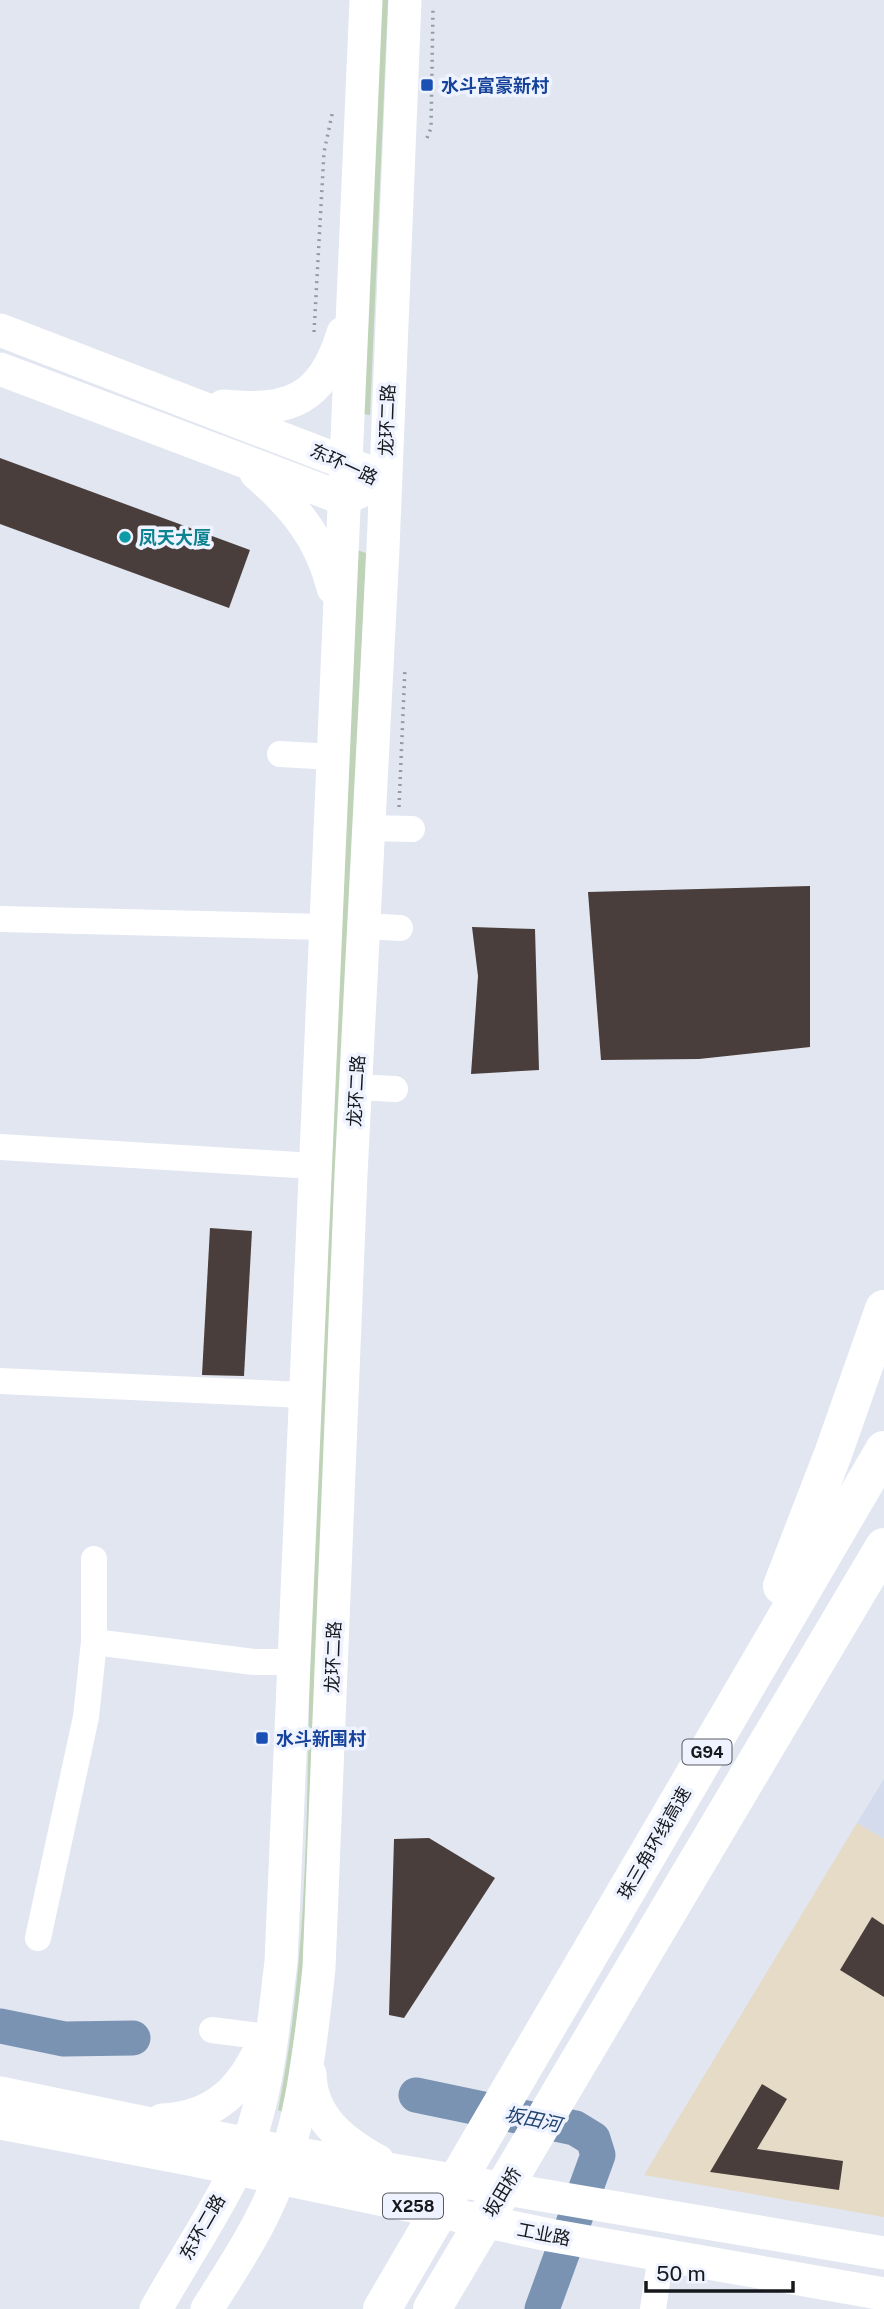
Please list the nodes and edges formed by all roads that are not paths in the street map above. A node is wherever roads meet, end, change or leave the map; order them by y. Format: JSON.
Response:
{"nodes":[{"id":1,"x":366,"y":0,"type":"edge"},
{"id":2,"x":405,"y":0,"type":"edge"},
{"id":3,"x":353,"y":293,"type":"junction"},
{"id":4,"x":0,"y":330,"type":"edge"},
{"id":5,"x":0,"y":369,"type":"edge"},
{"id":6,"x":186,"y":400,"type":"junction"},
{"id":7,"x":228,"y":454,"type":"junction"},
{"id":8,"x":345,"y":461,"type":"junction"},
{"id":9,"x":385,"y":481,"type":"junction"},
{"id":10,"x":344,"y":499,"type":"junction"},
{"id":11,"x":339,"y":621,"type":"junction"},
{"id":12,"x":280,"y":754,"type":"dead end"},
{"id":13,"x":333,"y":757,"type":"junction"},
{"id":14,"x":368,"y":828,"type":"junction"},
{"id":15,"x":412,"y":829,"type":"dead end"},
{"id":16,"x":0,"y":919,"type":"edge"},
{"id":17,"x":364,"y":926,"type":"junction"},
{"id":18,"x":325,"y":927,"type":"junction"},
{"id":19,"x":400,"y":928,"type":"dead end"},
{"id":20,"x":357,"y":1087,"type":"junction"},
{"id":21,"x":395,"y":1089,"type":"dead end"},
{"id":22,"x":0,"y":1147,"type":"edge"},
{"id":23,"x":314,"y":1166,"type":"junction"},
{"id":24,"x":884,"y":1309,"type":"edge"},
{"id":25,"x":0,"y":1381,"type":"edge"},
{"id":26,"x":303,"y":1395,"type":"junction"},
{"id":27,"x":884,"y":1450,"type":"edge"},
{"id":28,"x":883,"y":1550,"type":"edge"},
{"id":29,"x":94,"y":1559,"type":"dead end"},
{"id":30,"x":93,"y":1642,"type":"junction"},
{"id":31,"x":293,"y":1662,"type":"junction"},
{"id":32,"x":733,"y":1708,"type":"junction"},
{"id":33,"x":38,"y":1938,"type":"dead end"},
{"id":34,"x":271,"y":2023,"type":"junction"},
{"id":35,"x":212,"y":2030,"type":"dead end"},
{"id":36,"x":310,"y":2054,"type":"junction"},
{"id":37,"x":0,"y":2093,"type":"edge"},
{"id":38,"x":139,"y":2120,"type":"junction"},
{"id":39,"x":0,"y":2123,"type":"edge"},
{"id":40,"x":241,"y":2157,"type":"junction"},
{"id":41,"x":283,"y":2164,"type":"junction"},
{"id":42,"x":388,"y":2166,"type":"junction"},
{"id":43,"x":884,"y":2252,"type":"edge"},
{"id":44,"x":661,"y":2255,"type":"junction"},
{"id":45,"x":884,"y":2294,"type":"edge"},
{"id":46,"x":156,"y":2309,"type":"edge"},
{"id":47,"x":208,"y":2309,"type":"edge"},
{"id":48,"x":382,"y":2309,"type":"edge"},
{"id":49,"x":432,"y":2309,"type":"edge"},
{"id":50,"x":653,"y":2309,"type":"edge"}],
"edges":[{"from":1,"to":3,"type":"main road"},
{"from":2,"to":9,"type":"main road","name":"龙环二路"},
{"from":3,"to":6,"type":"main road"},
{"from":3,"to":8,"type":"main road"},
{"from":4,"to":6,"type":"main road","name":"东环一路"},
{"from":5,"to":7,"type":"main road","name":"东环一路"},
{"from":6,"to":8,"type":"main road","name":"东环一路"},
{"from":7,"to":10,"type":"main road","name":"东环一路"},
{"from":7,"to":11,"type":"main road"},
{"from":8,"to":9,"type":"main road","name":"东环一路"},
{"from":8,"to":10,"type":"main road"},
{"from":9,"to":10,"type":"main road","name":"东环一路"},
{"from":9,"to":14,"type":"main road","name":"龙环二路"},
{"from":10,"to":11,"type":"main road"},
{"from":11,"to":13,"type":"main road"},
{"from":12,"to":13,"type":"street"},
{"from":13,"to":18,"type":"main road"},
{"from":14,"to":15,"type":"street"},
{"from":14,"to":17,"type":"main road","name":"龙环二路"},
{"from":16,"to":18,"type":"street"},
{"from":17,"to":19,"type":"street"},
{"from":17,"to":20,"type":"main road","name":"龙环二路"},
{"from":18,"to":23,"type":"main road"},
{"from":20,"to":21,"type":"street"},
{"from":20,"to":36,"type":"main road","name":"龙环二路"},
{"from":22,"to":23,"type":"street"},
{"from":23,"to":26,"type":"main road"},
{"from":24,"to":32,"type":"highway"},
{"from":25,"to":26,"type":"street"},
{"from":26,"to":31,"type":"main road"},
{"from":27,"to":32,"type":"highway","name":"珠三角环线高速","number":"G94"},
{"from":28,"to":49,"type":"highway","name":"坂田桥","number":"G94"},
{"from":29,"to":30,"type":"street"},
{"from":30,"to":31,"type":"street"},
{"from":30,"to":33,"type":"street"},
{"from":31,"to":34,"type":"main road"},
{"from":32,"to":48,"type":"highway","name":"珠三角环线高速","number":"G94"},
{"from":34,"to":35,"type":"street"},
{"from":34,"to":38,"type":"main road"},
{"from":34,"to":40,"type":"main road"},
{"from":36,"to":41,"type":"main road","name":"龙环二路"},
{"from":36,"to":42,"type":"main road"},
{"from":37,"to":38,"type":"main road","name":"工业路","number":"X258"},
{"from":38,"to":40,"type":"main road","name":"工业路","number":"X258"},
{"from":39,"to":40,"type":"main road","name":"工业路","number":"X258"},
{"from":40,"to":41,"type":"main road","name":"工业路","number":"X258"},
{"from":40,"to":46,"type":"main road","name":"东环二路"},
{"from":41,"to":42,"type":"main road","name":"工业路","number":"X258"},
{"from":41,"to":44,"type":"main road","name":"工业路","number":"X258"},
{"from":41,"to":47,"type":"main road"},
{"from":42,"to":43,"type":"main road","name":"工业路","number":"X258"},
{"from":44,"to":45,"type":"main road","name":"工业路","number":"X258"},
{"from":44,"to":50,"type":"street"}]}
